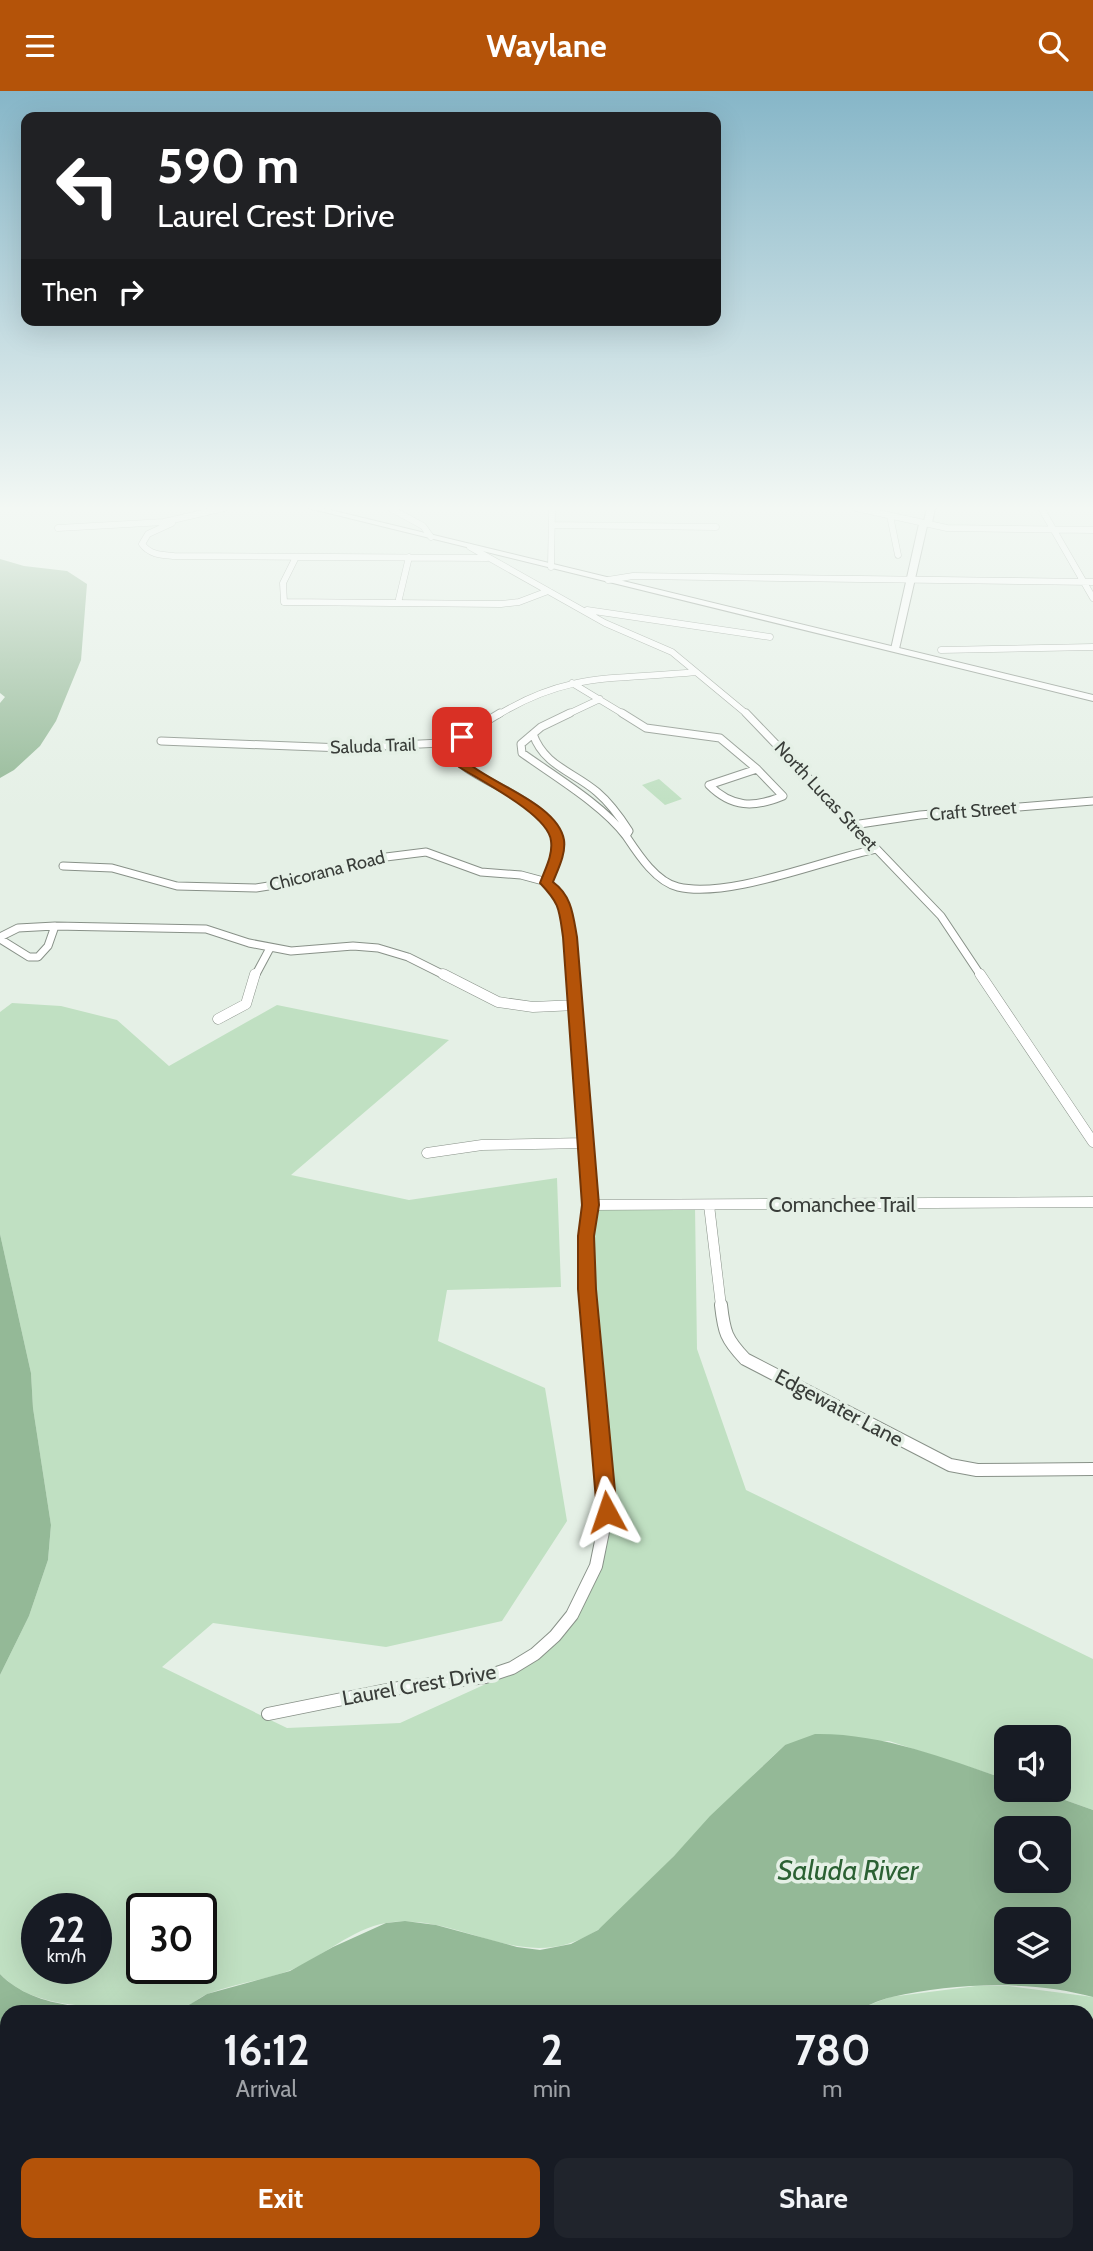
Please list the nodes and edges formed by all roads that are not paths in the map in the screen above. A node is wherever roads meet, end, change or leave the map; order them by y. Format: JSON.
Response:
{"nodes":[{"id":1,"x":581,"y":609,"type":"edge"},
{"id":2,"x":585,"y":609,"type":"edge"},
{"id":3,"x":728,"y":609,"type":"edge"},
{"id":4,"x":904,"y":609,"type":"edge"},
{"id":5,"x":771,"y":637,"type":"dead end"},
{"id":6,"x":1093,"y":646,"type":"edge"},
{"id":7,"x":895,"y":649,"type":"junction"},
{"id":8,"x":940,"y":650,"type":"dead end"},
{"id":9,"x":696,"y":672,"type":"junction"},
{"id":10,"x":572,"y":683,"type":"junction"},
{"id":11,"x":1093,"y":698,"type":"edge"},
{"id":12,"x":600,"y":699,"type":"junction"},
{"id":13,"x":533,"y":734,"type":"junction"},
{"id":14,"x":162,"y":741,"type":"dead end"},
{"id":15,"x":454,"y":741,"type":"junction"},
{"id":16,"x":757,"y":769,"type":"junction"},
{"id":17,"x":1093,"y":801,"type":"edge"},
{"id":18,"x":853,"y":825,"type":"junction"},
{"id":19,"x":626,"y":836,"type":"junction"},
{"id":20,"x":876,"y":849,"type":"junction"},
{"id":21,"x":64,"y":866,"type":"dead end"},
{"id":22,"x":547,"y":883,"type":"junction"},
{"id":23,"x":55,"y":926,"type":"junction"},
{"id":24,"x":0,"y":938,"type":"edge"},
{"id":25,"x":270,"y":948,"type":"junction"},
{"id":26,"x":576,"y":1005,"type":"junction"},
{"id":27,"x":218,"y":1019,"type":"dead end"},
{"id":28,"x":1093,"y":1142,"type":"edge"},
{"id":29,"x":585,"y":1143,"type":"junction"},
{"id":30,"x":427,"y":1153,"type":"dead end"},
{"id":31,"x":1093,"y":1202,"type":"edge"},
{"id":32,"x":591,"y":1205,"type":"junction"},
{"id":33,"x":709,"y":1205,"type":"junction"},
{"id":34,"x":1093,"y":1469,"type":"edge"},
{"id":35,"x":268,"y":1714,"type":"dead end"}],
"edges":[{"from":1,"to":9,"type":"street","name":"North Lucas Street"},
{"from":2,"to":5,"type":"street"},
{"from":3,"to":7,"type":"main road"},
{"from":4,"to":7,"type":"street"},
{"from":6,"to":8,"type":"street"},
{"from":7,"to":11,"type":"main road"},
{"from":9,"to":10,"type":"street","name":"Saluda Trail"},
{"from":9,"to":18,"type":"street","name":"North Lucas Street"},
{"from":10,"to":12,"type":"street"},
{"from":10,"to":15,"type":"street","name":"Saluda Trail"},
{"from":12,"to":13,"type":"street"},
{"from":12,"to":16,"type":"street"},
{"from":13,"to":19,"type":"street"},
{"from":13,"to":19,"type":"street"},
{"from":14,"to":15,"type":"street","name":"Saluda Trail"},
{"from":15,"to":22,"type":"street"},
{"from":16,"to":16,"type":"street"},
{"from":17,"to":18,"type":"street","name":"Craft Street"},
{"from":18,"to":20,"type":"street","name":"North Lucas Street"},
{"from":19,"to":20,"type":"street"},
{"from":20,"to":28,"type":"street","name":"North Lucas Street"},
{"from":21,"to":22,"type":"street","name":"Chicorana Road"},
{"from":22,"to":26,"type":"street","name":"Laurel Crest Drive"},
{"from":23,"to":24,"type":"street"},
{"from":23,"to":24,"type":"street"},
{"from":23,"to":25,"type":"street"},
{"from":25,"to":26,"type":"street"},
{"from":25,"to":27,"type":"street"},
{"from":26,"to":29,"type":"street","name":"Laurel Crest Drive"},
{"from":29,"to":30,"type":"street"},
{"from":29,"to":32,"type":"street","name":"Laurel Crest Drive"},
{"from":31,"to":33,"type":"street","name":"Comanchee Trail"},
{"from":32,"to":33,"type":"street","name":"Comanchee Trail"},
{"from":32,"to":35,"type":"street","name":"Laurel Crest Drive"},
{"from":33,"to":34,"type":"street","name":"Edgewater Lane"}]}
